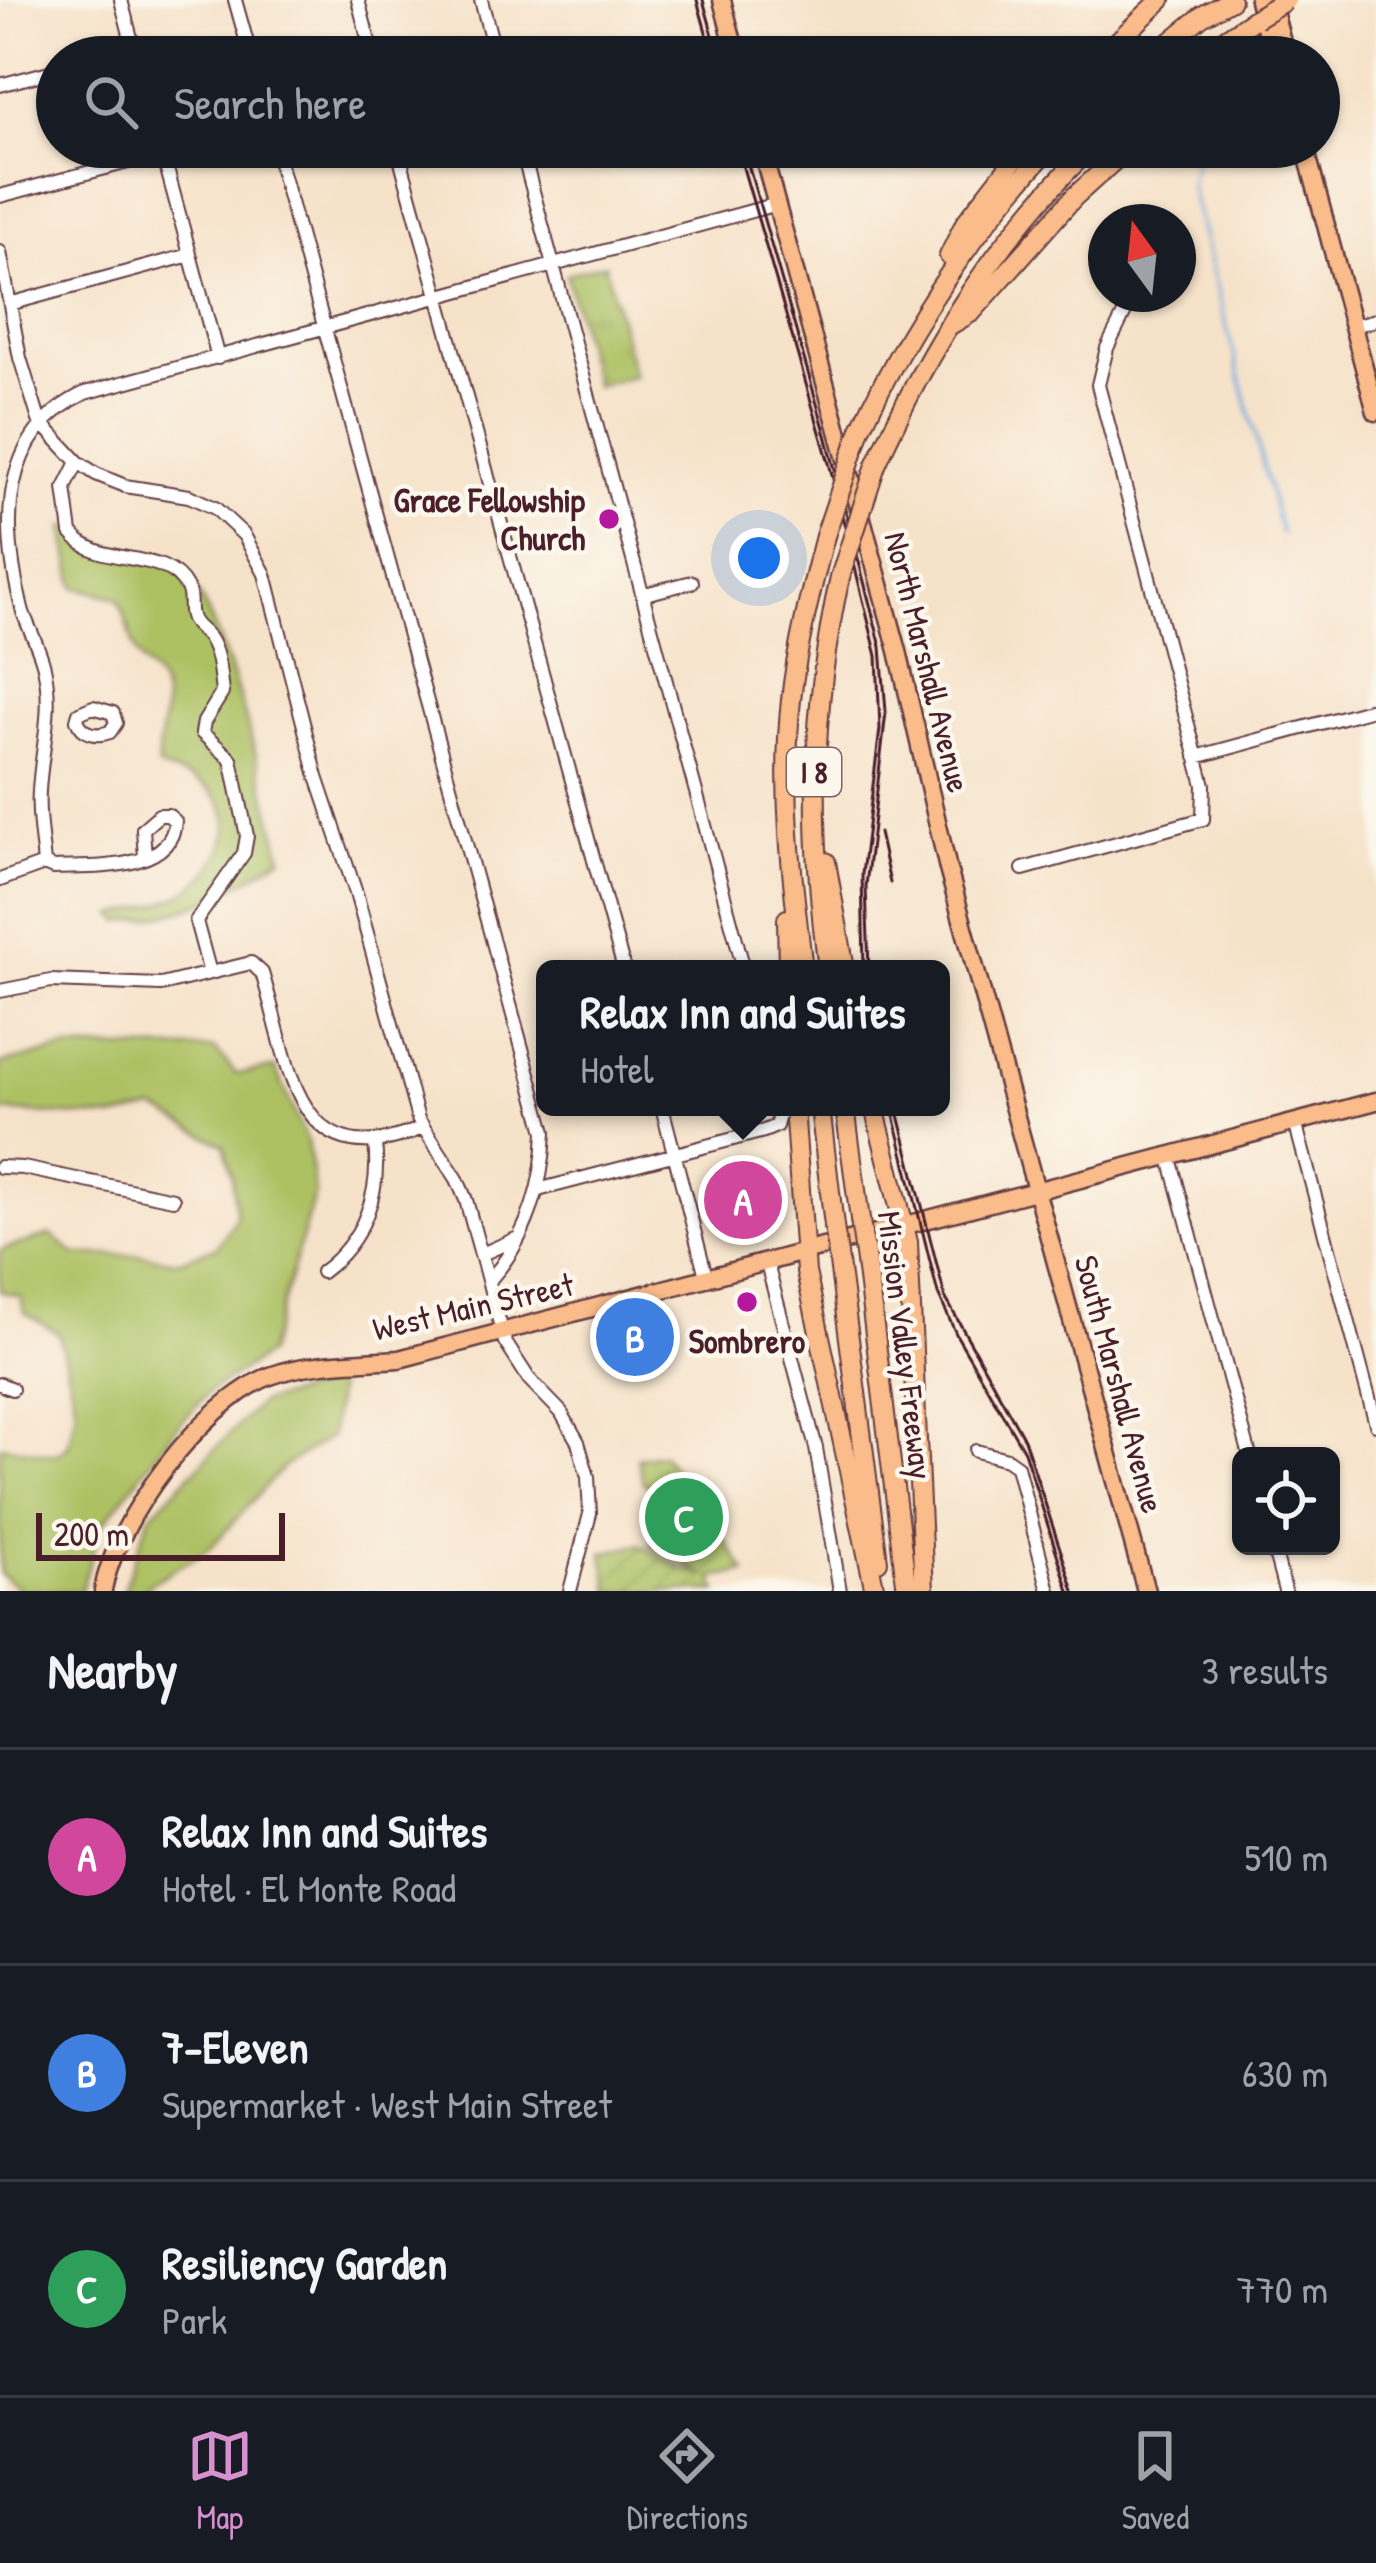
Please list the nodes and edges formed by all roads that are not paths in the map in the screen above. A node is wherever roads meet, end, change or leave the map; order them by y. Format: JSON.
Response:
{"nodes":[{"id":1,"x":121,"y":0,"type":"edge"},
{"id":2,"x":235,"y":0,"type":"edge"},
{"id":3,"x":358,"y":0,"type":"edge"},
{"id":4,"x":481,"y":0,"type":"edge"},
{"id":5,"x":722,"y":0,"type":"edge"},
{"id":6,"x":1161,"y":0,"type":"edge"},
{"id":7,"x":1231,"y":0,"type":"edge"},
{"id":8,"x":1271,"y":0,"type":"edge"},
{"id":9,"x":1286,"y":0,"type":"edge"},
{"id":10,"x":1257,"y":9,"type":"edge"},
{"id":11,"x":131,"y":36,"type":"edge"},
{"id":12,"x":244,"y":36,"type":"edge"},
{"id":13,"x":367,"y":36,"type":"edge"},
{"id":14,"x":490,"y":36,"type":"edge"},
{"id":15,"x":731,"y":36,"type":"edge"},
{"id":16,"x":1124,"y":36,"type":"edge"},
{"id":17,"x":1178,"y":36,"type":"edge"},
{"id":18,"x":1224,"y":36,"type":"edge"},
{"id":19,"x":1280,"y":36,"type":"edge"},
{"id":20,"x":36,"y":76,"type":"edge"},
{"id":21,"x":0,"y":85,"type":"edge"},
{"id":22,"x":98,"y":168,"type":"edge"},
{"id":23,"x":166,"y":168,"type":"edge"},
{"id":24,"x":281,"y":168,"type":"edge"},
{"id":25,"x":404,"y":168,"type":"edge"},
{"id":26,"x":527,"y":168,"type":"edge"},
{"id":27,"x":767,"y":168,"type":"edge"},
{"id":28,"x":1008,"y":168,"type":"edge"},
{"id":29,"x":1032,"y":168,"type":"edge"},
{"id":30,"x":1071,"y":168,"type":"edge"},
{"id":31,"x":1106,"y":168,"type":"edge"},
{"id":32,"x":1311,"y":168,"type":"edge"},
{"id":33,"x":0,"y":196,"type":"edge"},
{"id":34,"x":777,"y":204,"type":"junction"},
{"id":35,"x":0,"y":252,"type":"edge"},
{"id":36,"x":190,"y":256,"type":"junction"},
{"id":37,"x":554,"y":266,"type":"junction"},
{"id":38,"x":438,"y":297,"type":"junction"},
{"id":39,"x":13,"y":303,"type":"junction"},
{"id":40,"x":1125,"y":312,"type":"edge"},
{"id":41,"x":918,"y":319,"type":"junction"},
{"id":42,"x":1376,"y":320,"type":"edge"},
{"id":43,"x":1353,"y":326,"type":"junction"},
{"id":44,"x":324,"y":329,"type":"junction"},
{"id":45,"x":943,"y":329,"type":"junction"},
{"id":46,"x":218,"y":358,"type":"junction"},
{"id":47,"x":1376,"y":412,"type":"edge"},
{"id":48,"x":39,"y":420,"type":"junction"},
{"id":49,"x":79,"y":462,"type":"junction"},
{"id":50,"x":2,"y":496,"type":"edge"},
{"id":51,"x":692,"y":582,"type":"dead end"},
{"id":52,"x":645,"y":594,"type":"junction"},
{"id":53,"x":1376,"y":708,"type":"edge"},
{"id":54,"x":47,"y":714,"type":"junction"},
{"id":55,"x":78,"y":717,"type":"dead end"},
{"id":56,"x":1196,"y":757,"type":"junction"},
{"id":57,"x":813,"y":795,"type":"junction"},
{"id":58,"x":146,"y":857,"type":"dead end"},
{"id":59,"x":789,"y":861,"type":"junction"},
{"id":60,"x":44,"y":864,"type":"junction"},
{"id":61,"x":1023,"y":868,"type":"dead end"},
{"id":62,"x":0,"y":880,"type":"edge"},
{"id":63,"x":622,"y":960,"type":"edge"},
{"id":64,"x":742,"y":960,"type":"edge"},
{"id":65,"x":788,"y":960,"type":"edge"},
{"id":66,"x":802,"y":960,"type":"edge"},
{"id":67,"x":827,"y":960,"type":"edge"},
{"id":68,"x":843,"y":960,"type":"edge"},
{"id":69,"x":210,"y":973,"type":"junction"},
{"id":70,"x":0,"y":991,"type":"edge"},
{"id":71,"x":1376,"y":1101,"type":"edge"},
{"id":72,"x":536,"y":1103,"type":"edge"},
{"id":73,"x":540,"y":1116,"type":"edge"},
{"id":74,"x":665,"y":1116,"type":"edge"},
{"id":75,"x":779,"y":1116,"type":"edge"},
{"id":76,"x":795,"y":1116,"type":"edge"},
{"id":77,"x":821,"y":1116,"type":"edge"},
{"id":78,"x":846,"y":1116,"type":"edge"},
{"id":79,"x":876,"y":1116,"type":"edge"},
{"id":80,"x":1295,"y":1122,"type":"junction"},
{"id":81,"x":422,"y":1128,"type":"junction"},
{"id":82,"x":376,"y":1143,"type":"junction"},
{"id":83,"x":676,"y":1155,"type":"junction"},
{"id":84,"x":1170,"y":1158,"type":"junction"},
{"id":85,"x":0,"y":1167,"type":"edge"},
{"id":86,"x":538,"y":1190,"type":"junction"},
{"id":87,"x":1037,"y":1192,"type":"junction"},
{"id":88,"x":172,"y":1199,"type":"dead end"},
{"id":89,"x":905,"y":1228,"type":"junction"},
{"id":90,"x":519,"y":1238,"type":"junction"},
{"id":91,"x":482,"y":1254,"type":"junction"},
{"id":92,"x":803,"y":1255,"type":"junction"},
{"id":93,"x":767,"y":1264,"type":"junction"},
{"id":94,"x":322,"y":1272,"type":"dead end"},
{"id":95,"x":707,"y":1280,"type":"junction"},
{"id":96,"x":489,"y":1281,"type":"junction"},
{"id":97,"x":501,"y":1332,"type":"junction"},
{"id":98,"x":1376,"y":1424,"type":"edge"},
{"id":99,"x":1248,"y":1447,"type":"edge"},
{"id":100,"x":976,"y":1451,"type":"dead end"},
{"id":101,"x":1275,"y":1555,"type":"edge"},
{"id":102,"x":103,"y":1591,"type":"edge"},
{"id":103,"x":570,"y":1591,"type":"edge"},
{"id":104,"x":840,"y":1591,"type":"edge"},
{"id":105,"x":878,"y":1591,"type":"edge"},
{"id":106,"x":907,"y":1591,"type":"edge"},
{"id":107,"x":924,"y":1591,"type":"edge"},
{"id":108,"x":1049,"y":1591,"type":"edge"},
{"id":109,"x":1146,"y":1591,"type":"edge"},
{"id":110,"x":1285,"y":1591,"type":"edge"}],
"edges":[{"from":1,"to":11,"type":"street"},
{"from":2,"to":12,"type":"street"},
{"from":3,"to":13,"type":"street"},
{"from":4,"to":14,"type":"street"},
{"from":5,"to":15,"type":"main road"},
{"from":6,"to":16,"type":"highway"},
{"from":7,"to":17,"type":"highway"},
{"from":8,"to":19,"type":"main road"},
{"from":9,"to":10,"type":"highway","bridge":true},
{"from":10,"to":18,"type":"highway"},
{"from":20,"to":21,"type":"street"},
{"from":22,"to":33,"type":"street"},
{"from":23,"to":36,"type":"street"},
{"from":24,"to":44,"type":"street"},
{"from":25,"to":38,"type":"street"},
{"from":26,"to":37,"type":"street"},
{"from":27,"to":34,"type":"main road","name":"North Marshall Avenue"},
{"from":28,"to":41,"type":"highway"},
{"from":29,"to":41,"type":"highway","number":"I 8"},
{"from":30,"to":45,"type":"highway","number":"I 8"},
{"from":31,"to":45,"type":"highway"},
{"from":32,"to":43,"type":"main road"},
{"from":34,"to":37,"type":"street"},
{"from":34,"to":87,"type":"main road","name":"North Marshall Avenue"},
{"from":35,"to":39,"type":"street"},
{"from":36,"to":39,"type":"street"},
{"from":36,"to":46,"type":"street"},
{"from":37,"to":38,"type":"street"},
{"from":37,"to":52,"type":"street"},
{"from":38,"to":44,"type":"street"},
{"from":38,"to":63,"type":"street"},
{"from":39,"to":48,"type":"street"},
{"from":40,"to":56,"type":"street"},
{"from":41,"to":59,"type":"highway","number":"I 8","bridge":true},
{"from":42,"to":43,"type":"street"},
{"from":43,"to":47,"type":"main road"},
{"from":44,"to":46,"type":"street"},
{"from":44,"to":72,"type":"street"},
{"from":45,"to":57,"type":"highway","number":"I 8","bridge":true},
{"from":46,"to":48,"type":"street"},
{"from":48,"to":49,"type":"street"},
{"from":48,"to":50,"type":"street"},
{"from":49,"to":69,"type":"street"},
{"from":49,"to":81,"type":"street"},
{"from":50,"to":54,"type":"street"},
{"from":51,"to":52,"type":"street"},
{"from":52,"to":64,"type":"street"},
{"from":53,"to":56,"type":"street"},
{"from":54,"to":55,"type":"street"},
{"from":54,"to":60,"type":"street"},
{"from":56,"to":61,"type":"street"},
{"from":57,"to":67,"type":"highway","number":"I 8"},
{"from":57,"to":68,"type":"highway"},
{"from":58,"to":60,"type":"street"},
{"from":59,"to":65,"type":"highway"},
{"from":59,"to":66,"type":"highway","number":"I 8"},
{"from":60,"to":62,"type":"street"},
{"from":69,"to":70,"type":"street"},
{"from":69,"to":82,"type":"street"},
{"from":71,"to":80,"type":"main road","name":"West Main Street"},
{"from":73,"to":86,"type":"street"},
{"from":74,"to":83,"type":"street"},
{"from":75,"to":83,"type":"street"},
{"from":76,"to":92,"type":"highway"},
{"from":77,"to":105,"type":"highway","name":"Mission Valley Freeway","bridge":true},
{"from":78,"to":106,"type":"highway","name":"Mission Valley Freeway","bridge":true},
{"from":79,"to":89,"type":"highway"},
{"from":80,"to":84,"type":"main road","name":"West Main Street"},
{"from":80,"to":98,"type":"street"},
{"from":81,"to":82,"type":"street"},
{"from":81,"to":91,"type":"street"},
{"from":82,"to":94,"type":"street"},
{"from":83,"to":86,"type":"street"},
{"from":83,"to":95,"type":"street"},
{"from":84,"to":87,"type":"main road","name":"West Main Street"},
{"from":84,"to":99,"type":"street"},
{"from":85,"to":88,"type":"street"},
{"from":86,"to":90,"type":"street"},
{"from":87,"to":89,"type":"main road","name":"West Main Street"},
{"from":87,"to":109,"type":"main road","name":"South Marshall Avenue"},
{"from":89,"to":92,"type":"main road","name":"West Main Street"},
{"from":89,"to":107,"type":"highway"},
{"from":90,"to":91,"type":"street"},
{"from":90,"to":96,"type":"street"},
{"from":91,"to":96,"type":"street"},
{"from":92,"to":93,"type":"main road","name":"West Main Street"},
{"from":92,"to":105,"type":"highway"},
{"from":93,"to":95,"type":"main road","name":"West Main Street"},
{"from":93,"to":104,"type":"street"},
{"from":95,"to":97,"type":"main road","name":"West Main Street"},
{"from":96,"to":97,"type":"street"},
{"from":97,"to":102,"type":"main road","name":"West Main Street"},
{"from":97,"to":103,"type":"street"},
{"from":100,"to":108,"type":"street"},
{"from":101,"to":110,"type":"street"}]}
